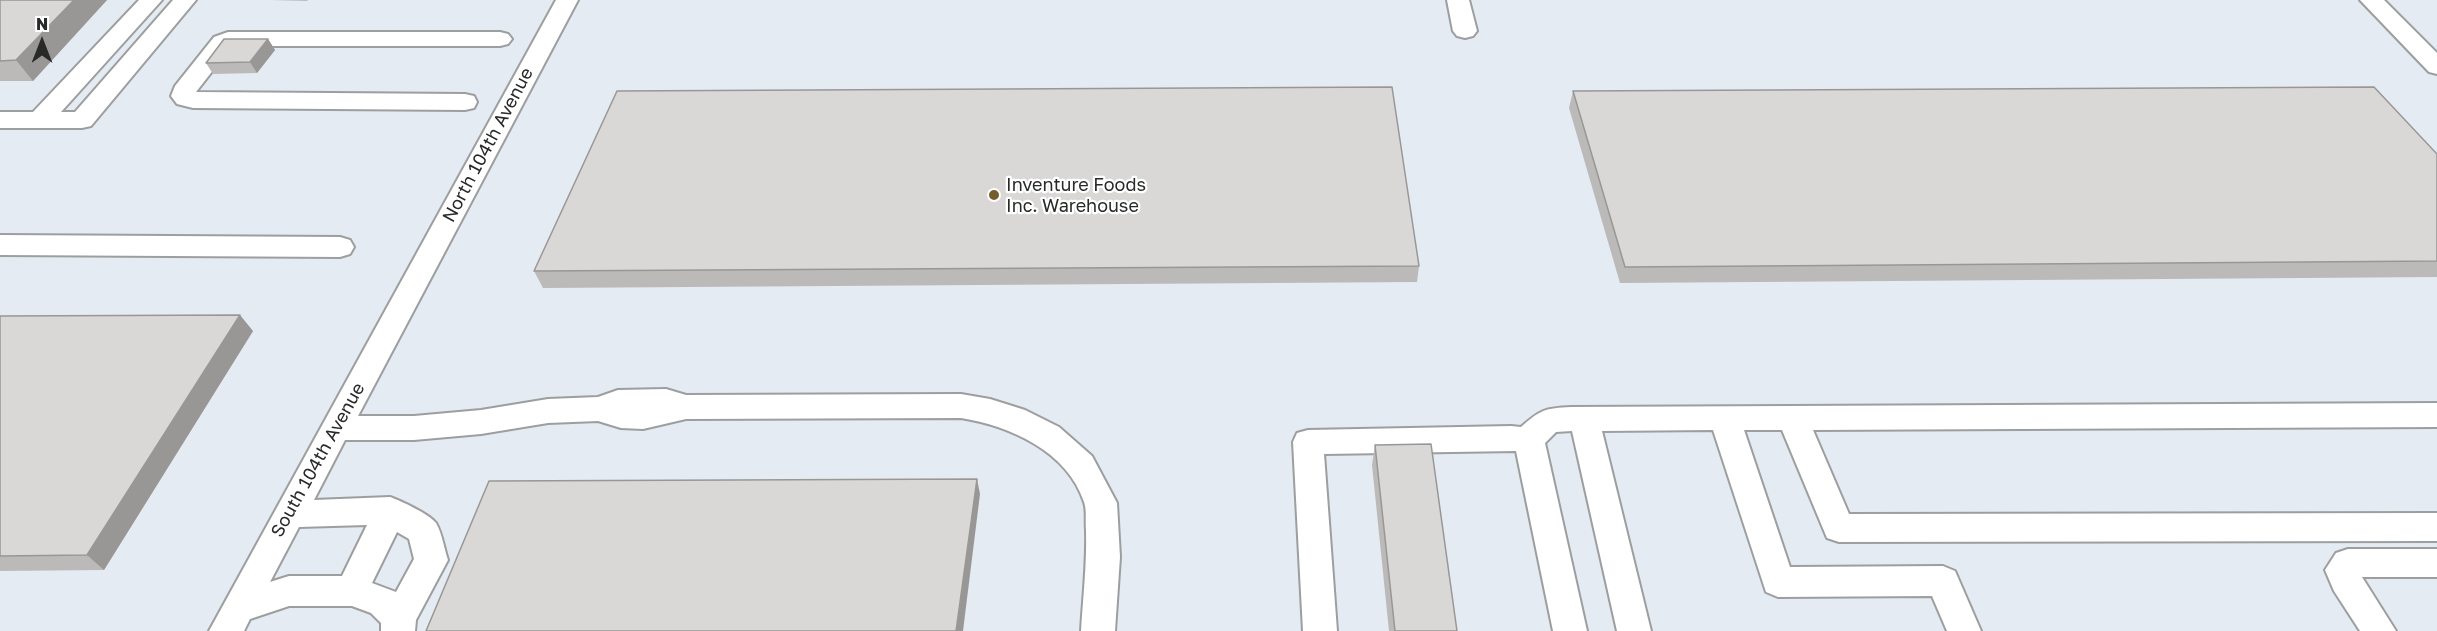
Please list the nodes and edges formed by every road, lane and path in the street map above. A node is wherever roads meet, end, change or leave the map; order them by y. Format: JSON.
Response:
{"nodes":[{"id":1,"x":151,"y":0,"type":"edge"},
{"id":2,"x":185,"y":0,"type":"edge"},
{"id":3,"x":567,"y":0,"type":"edge"},
{"id":4,"x":1458,"y":0,"type":"edge"},
{"id":5,"x":2370,"y":0,"type":"edge"},
{"id":6,"x":1465,"y":31,"type":"dead end"},
{"id":7,"x":500,"y":39,"type":"dead end"},
{"id":8,"x":2437,"y":67,"type":"edge"},
{"id":9,"x":465,"y":102,"type":"dead end"},
{"id":10,"x":0,"y":120,"type":"edge"},
{"id":11,"x":40,"y":120,"type":"junction"},
{"id":12,"x":0,"y":245,"type":"edge"},
{"id":13,"x":340,"y":247,"type":"dead end"},
{"id":14,"x":410,"y":290,"type":"joint"},
{"id":15,"x":2437,"y":415,"type":"edge"},
{"id":16,"x":1724,"y":417,"type":"junction"},
{"id":17,"x":1792,"y":417,"type":"junction"},
{"id":18,"x":1584,"y":418,"type":"junction"},
{"id":19,"x":336,"y":428,"type":"junction"},
{"id":20,"x":1527,"y":441,"type":"junction"},
{"id":21,"x":390,"y":512,"type":"junction"},
{"id":22,"x":288,"y":514,"type":"junction"},
{"id":23,"x":2437,"y":526,"type":"edge"},
{"id":24,"x":2437,"y":562,"type":"edge"},
{"id":25,"x":352,"y":591,"type":"junction"},
{"id":26,"x":393,"y":617,"type":"edge"},
{"id":27,"x":232,"y":620,"type":"edge"},
{"id":28,"x":1098,"y":631,"type":"edge"},
{"id":29,"x":1320,"y":631,"type":"edge"},
{"id":30,"x":1570,"y":631,"type":"edge"},
{"id":31,"x":1634,"y":631,"type":"edge"},
{"id":32,"x":1964,"y":631,"type":"edge"},
{"id":33,"x":2379,"y":631,"type":"edge"}],
"edges":[{"from":1,"to":11,"type":"street"},
{"from":2,"to":11,"type":"street"},
{"from":3,"to":14,"type":"street","name":"North 104th Avenue"},
{"from":4,"to":6,"type":"street"},
{"from":5,"to":8,"type":"street"},
{"from":7,"to":9,"type":"street"},
{"from":10,"to":11,"type":"street"},
{"from":12,"to":13,"type":"street"},
{"from":14,"to":19,"type":"street","name":"South 104th Avenue"},
{"from":15,"to":17,"type":"street"},
{"from":16,"to":17,"type":"street"},
{"from":16,"to":18,"type":"street"},
{"from":16,"to":32,"type":"street"},
{"from":17,"to":23,"type":"street"},
{"from":18,"to":20,"type":"street"},
{"from":18,"to":31,"type":"street"},
{"from":19,"to":22,"type":"street","name":"South 104th Avenue"},
{"from":19,"to":28,"type":"street"},
{"from":20,"to":29,"type":"street"},
{"from":20,"to":30,"type":"street"},
{"from":21,"to":22,"type":"street"},
{"from":21,"to":25,"type":"street"},
{"from":21,"to":26,"type":"street"},
{"from":22,"to":27,"type":"street","name":"South 104th Avenue"},
{"from":24,"to":33,"type":"street"},
{"from":25,"to":26,"type":"street"},
{"from":25,"to":27,"type":"street"},
{"from":26,"to":27,"type":"street"}]}
